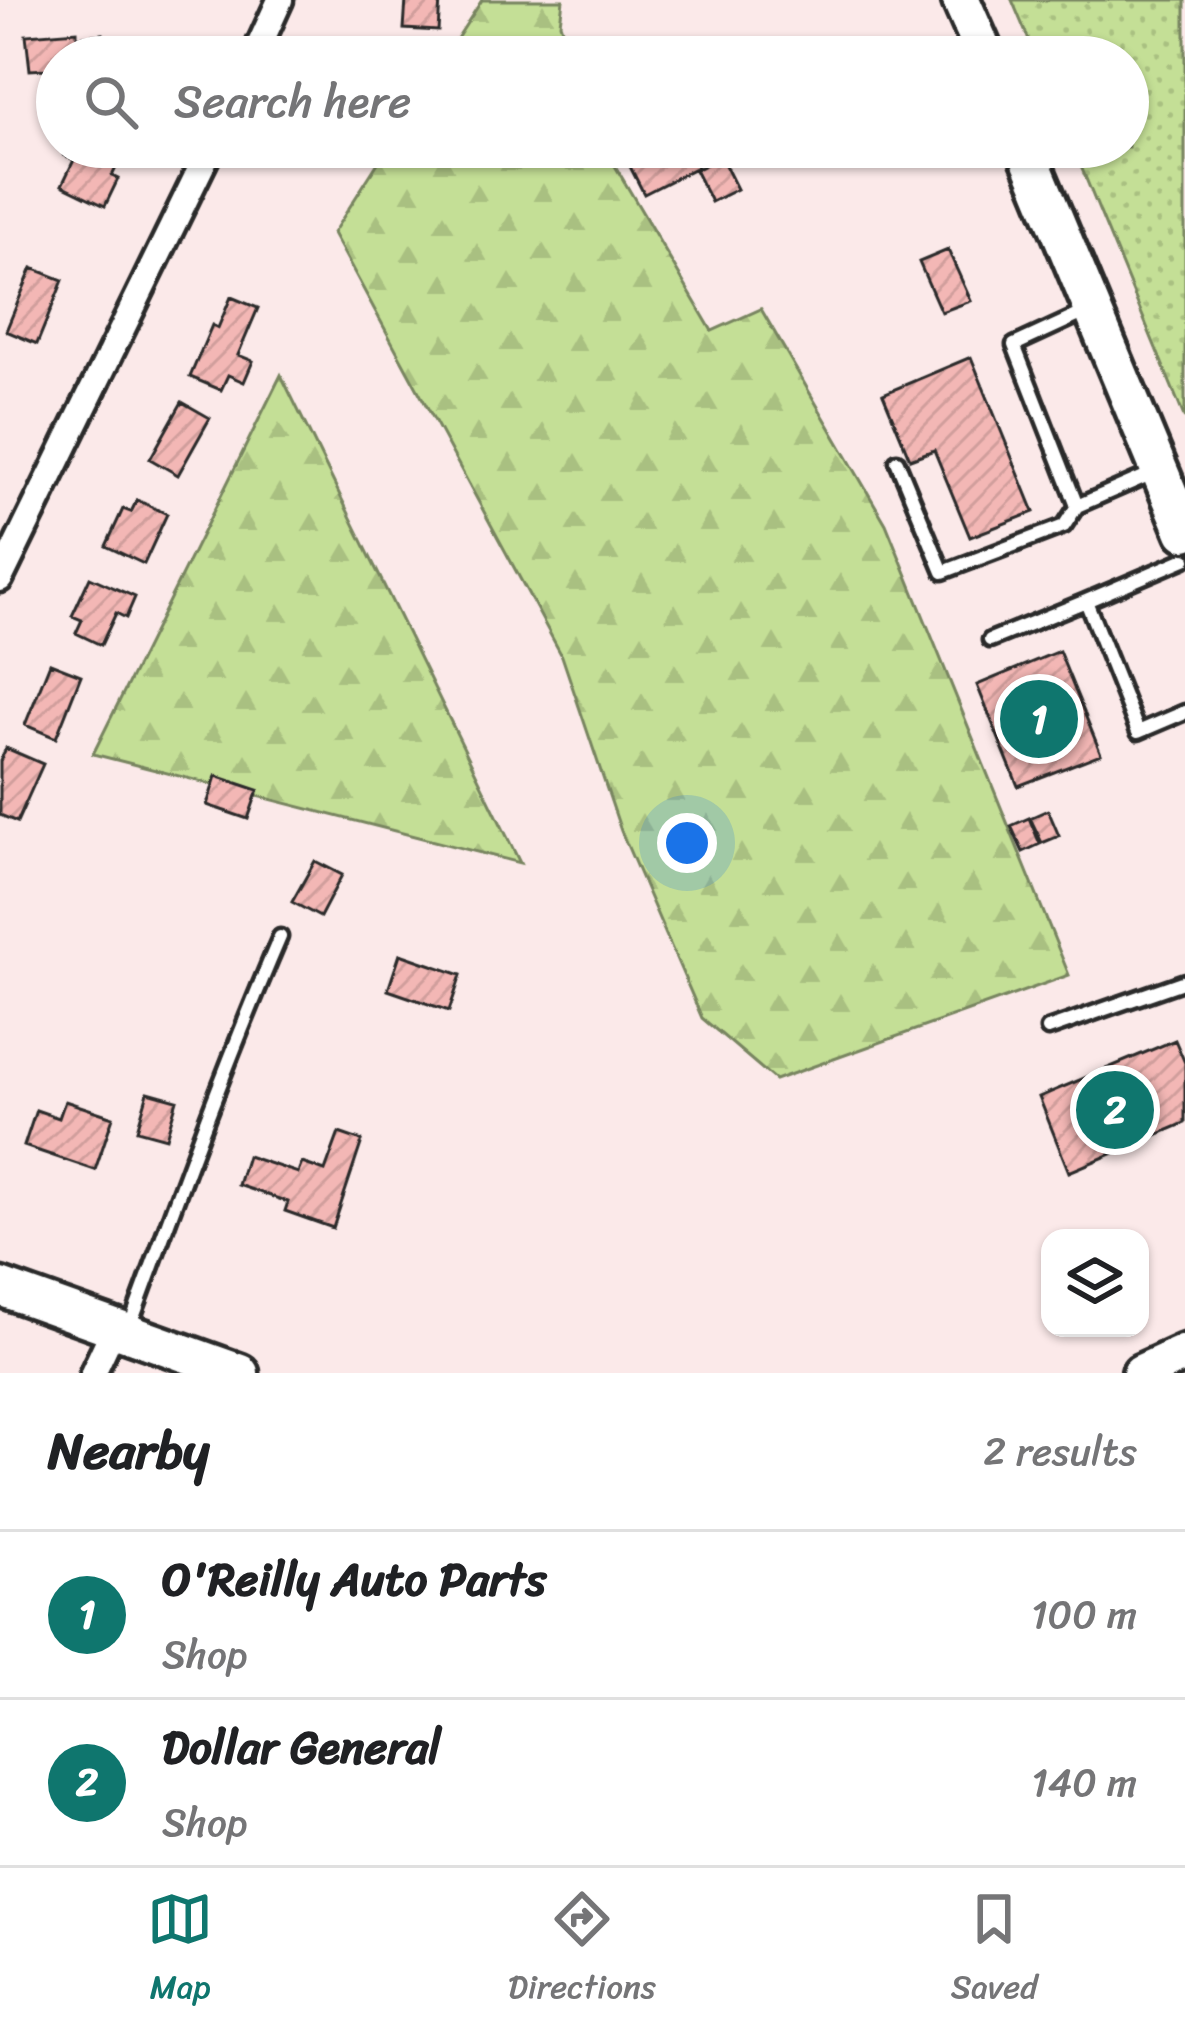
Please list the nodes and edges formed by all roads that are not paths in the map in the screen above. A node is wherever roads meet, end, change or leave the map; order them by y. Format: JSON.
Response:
{"nodes":[{"id":1,"x":962,"y":0,"type":"edge"},
{"id":2,"x":279,"y":4,"type":"edge"},
{"id":3,"x":264,"y":36,"type":"edge"},
{"id":4,"x":977,"y":36,"type":"edge"},
{"id":5,"x":201,"y":168,"type":"edge"},
{"id":6,"x":1034,"y":168,"type":"edge"},
{"id":7,"x":1094,"y":308,"type":"junction"},
{"id":8,"x":897,"y":461,"type":"dead end"},
{"id":9,"x":1160,"y":470,"type":"junction"},
{"id":10,"x":1077,"y":506,"type":"junction"},
{"id":11,"x":1185,"y":532,"type":"edge"},
{"id":12,"x":1185,"y":560,"type":"edge"},
{"id":13,"x":0,"y":579,"type":"edge"},
{"id":14,"x":1086,"y":601,"type":"junction"},
{"id":15,"x":990,"y":640,"type":"dead end"},
{"id":16,"x":1185,"y":712,"type":"edge"},
{"id":17,"x":280,"y":937,"type":"dead end"},
{"id":18,"x":1185,"y":981,"type":"edge"},
{"id":19,"x":1048,"y":1028,"type":"dead end"},
{"id":20,"x":0,"y":1287,"type":"edge"},
{"id":21,"x":121,"y":1330,"type":"junction"},
{"id":22,"x":1185,"y":1353,"type":"edge"},
{"id":23,"x":93,"y":1373,"type":"edge"},
{"id":24,"x":240,"y":1373,"type":"edge"},
{"id":25,"x":1141,"y":1373,"type":"edge"}],
"edges":[{"from":1,"to":4,"type":"main road"},
{"from":2,"to":3,"type":"street"},
{"from":5,"to":13,"type":"street"},
{"from":6,"to":7,"type":"main road"},
{"from":7,"to":9,"type":"main road"},
{"from":7,"to":10,"type":"lane"},
{"from":8,"to":10,"type":"lane"},
{"from":9,"to":10,"type":"lane"},
{"from":9,"to":11,"type":"main road"},
{"from":12,"to":14,"type":"lane"},
{"from":14,"to":15,"type":"lane"},
{"from":14,"to":16,"type":"lane"},
{"from":17,"to":21,"type":"lane"},
{"from":18,"to":19,"type":"lane"},
{"from":20,"to":21,"type":"main road"},
{"from":21,"to":23,"type":"street"},
{"from":21,"to":24,"type":"main road"},
{"from":22,"to":25,"type":"main road"}]}
